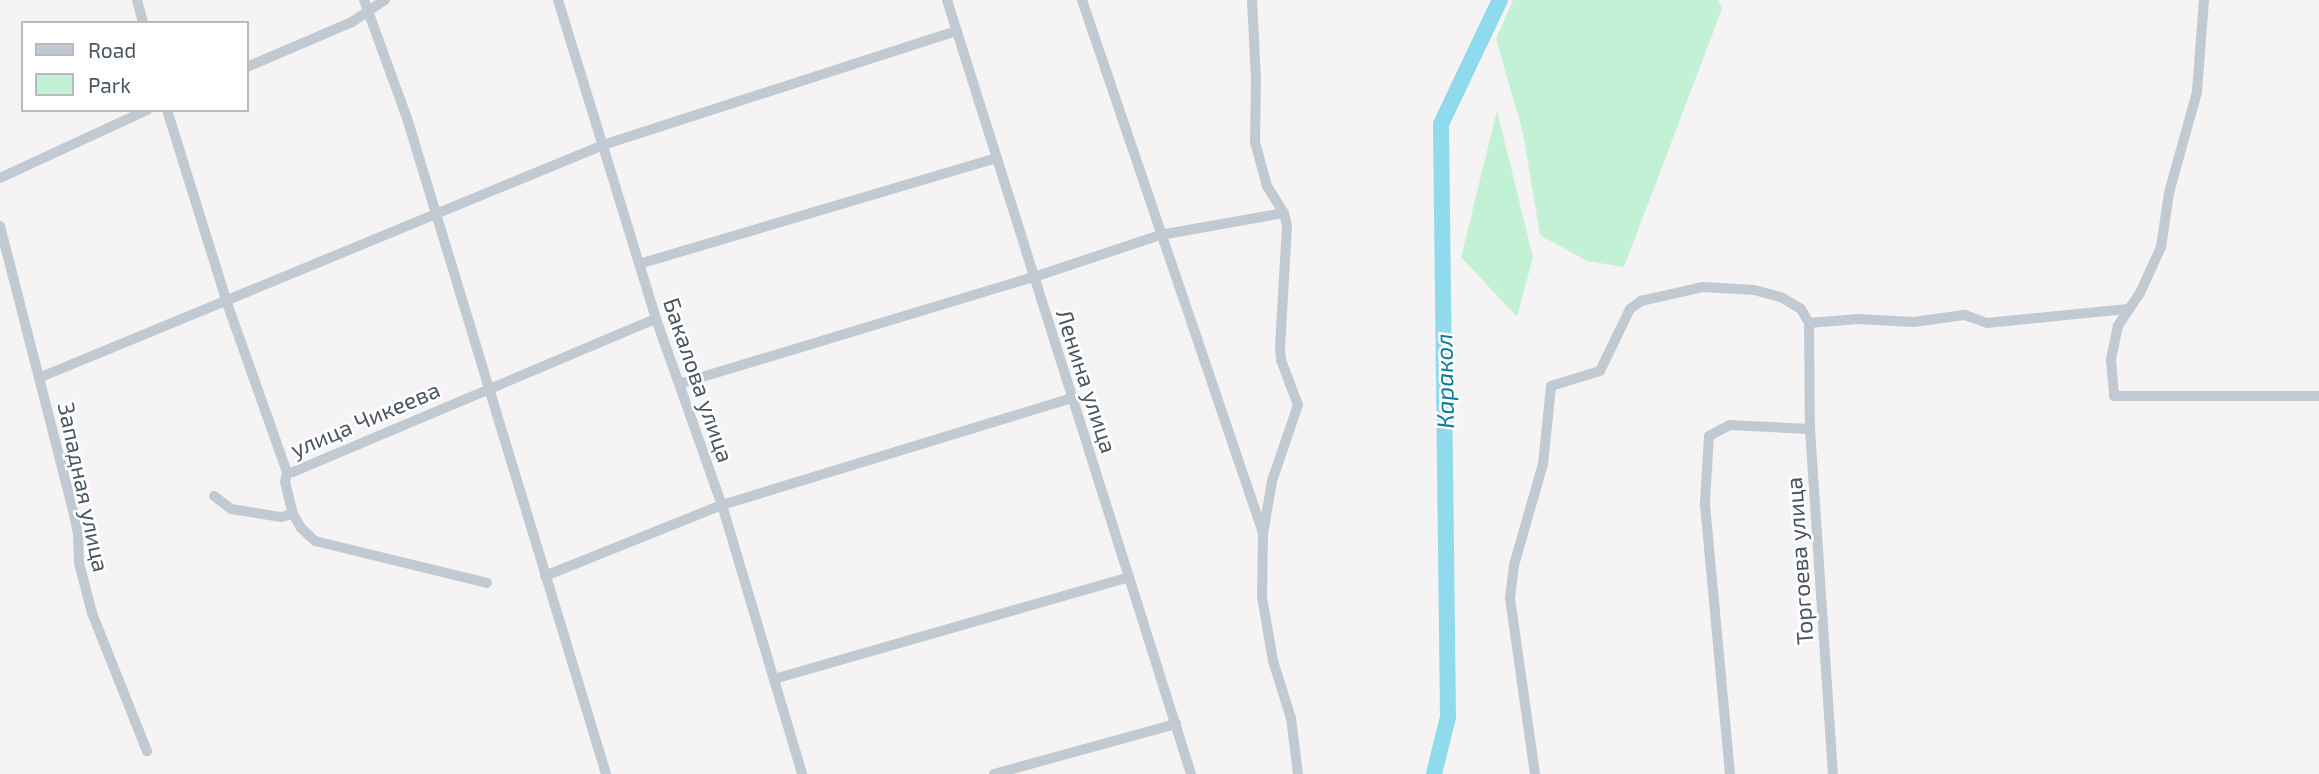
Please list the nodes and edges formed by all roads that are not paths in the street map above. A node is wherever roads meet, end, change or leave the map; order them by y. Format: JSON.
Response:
{"nodes":[{"id":1,"x":136,"y":0,"type":"edge"},
{"id":2,"x":385,"y":0,"type":"edge"},
{"id":3,"x":558,"y":0,"type":"edge"},
{"id":4,"x":947,"y":0,"type":"edge"},
{"id":5,"x":1082,"y":0,"type":"edge"},
{"id":6,"x":1252,"y":0,"type":"edge"},
{"id":7,"x":2204,"y":0,"type":"edge"},
{"id":8,"x":366,"y":4,"type":"edge"},
{"id":9,"x":142,"y":21,"type":"edge"},
{"id":10,"x":957,"y":31,"type":"junction"},
{"id":11,"x":248,"y":67,"type":"edge"},
{"id":12,"x":143,"y":112,"type":"edge"},
{"id":13,"x":168,"y":112,"type":"edge"},
{"id":14,"x":603,"y":145,"type":"junction"},
{"id":15,"x":997,"y":158,"type":"junction"},
{"id":16,"x":0,"y":178,"type":"edge"},
{"id":17,"x":1284,"y":213,"type":"junction"},
{"id":18,"x":433,"y":215,"type":"junction"},
{"id":19,"x":0,"y":226,"type":"edge"},
{"id":20,"x":1160,"y":235,"type":"junction"},
{"id":21,"x":639,"y":264,"type":"junction"},
{"id":22,"x":1034,"y":277,"type":"junction"},
{"id":23,"x":226,"y":300,"type":"junction"},
{"id":24,"x":2128,"y":310,"type":"junction"},
{"id":25,"x":656,"y":319,"type":"junction"},
{"id":26,"x":1808,"y":323,"type":"junction"},
{"id":27,"x":41,"y":377,"type":"junction"},
{"id":28,"x":679,"y":384,"type":"junction"},
{"id":29,"x":487,"y":388,"type":"junction"},
{"id":30,"x":2319,"y":396,"type":"edge"},
{"id":31,"x":1072,"y":398,"type":"junction"},
{"id":32,"x":1810,"y":429,"type":"junction"},
{"id":33,"x":287,"y":472,"type":"junction"},
{"id":34,"x":215,"y":496,"type":"dead end"},
{"id":35,"x":722,"y":505,"type":"junction"},
{"id":36,"x":293,"y":514,"type":"junction"},
{"id":37,"x":1263,"y":534,"type":"junction"},
{"id":38,"x":545,"y":576,"type":"junction"},
{"id":39,"x":1129,"y":577,"type":"junction"},
{"id":40,"x":487,"y":583,"type":"dead end"},
{"id":41,"x":774,"y":679,"type":"junction"},
{"id":42,"x":1176,"y":724,"type":"junction"},
{"id":43,"x":147,"y":751,"type":"dead end"},
{"id":44,"x":606,"y":774,"type":"edge"},
{"id":45,"x":802,"y":774,"type":"edge"},
{"id":46,"x":993,"y":774,"type":"edge"},
{"id":47,"x":1191,"y":774,"type":"edge"},
{"id":48,"x":1298,"y":774,"type":"edge"},
{"id":49,"x":1535,"y":774,"type":"edge"},
{"id":50,"x":1730,"y":774,"type":"edge"},
{"id":51,"x":1833,"y":774,"type":"edge"}],
"edges":[{"from":1,"to":9,"type":"street"},
{"from":2,"to":8,"type":"street"},
{"from":3,"to":14,"type":"street","name":"Бакалова улица"},
{"from":4,"to":10,"type":"street","name":"Ленина улица"},
{"from":5,"to":20,"type":"street"},
{"from":6,"to":17,"type":"street"},
{"from":7,"to":24,"type":"street"},
{"from":8,"to":11,"type":"street"},
{"from":8,"to":18,"type":"street"},
{"from":10,"to":14,"type":"street"},
{"from":10,"to":15,"type":"street","name":"Ленина улица"},
{"from":12,"to":16,"type":"street"},
{"from":13,"to":23,"type":"street","name":"улица Чикеева"},
{"from":14,"to":18,"type":"street"},
{"from":14,"to":21,"type":"street","name":"Бакалова улица"},
{"from":15,"to":21,"type":"street"},
{"from":15,"to":22,"type":"street","name":"Ленина улица"},
{"from":17,"to":20,"type":"street"},
{"from":17,"to":37,"type":"street"},
{"from":18,"to":23,"type":"street"},
{"from":18,"to":29,"type":"street"},
{"from":19,"to":27,"type":"street","name":"Западная улица"},
{"from":20,"to":22,"type":"street"},
{"from":20,"to":37,"type":"street"},
{"from":21,"to":25,"type":"street","name":"Бакалова улица"},
{"from":22,"to":28,"type":"street"},
{"from":22,"to":31,"type":"street","name":"Ленина улица"},
{"from":23,"to":27,"type":"street"},
{"from":23,"to":33,"type":"street","name":"улица Чикеева"},
{"from":24,"to":26,"type":"street"},
{"from":24,"to":30,"type":"street"},
{"from":25,"to":28,"type":"street","name":"Бакалова улица"},
{"from":25,"to":29,"type":"street","name":"улица Чикеева"},
{"from":26,"to":32,"type":"street","name":"Торгоева улица"},
{"from":26,"to":49,"type":"street"},
{"from":27,"to":43,"type":"street","name":"Западная улица"},
{"from":28,"to":35,"type":"street","name":"Бакалова улица"},
{"from":29,"to":33,"type":"street","name":"улица Чикеева"},
{"from":29,"to":38,"type":"street"},
{"from":31,"to":35,"type":"street"},
{"from":31,"to":39,"type":"street","name":"Ленина улица"},
{"from":32,"to":50,"type":"street"},
{"from":32,"to":51,"type":"street","name":"Торгоева улица"},
{"from":33,"to":36,"type":"street"},
{"from":34,"to":36,"type":"street"},
{"from":35,"to":38,"type":"street"},
{"from":35,"to":41,"type":"street","name":"Бакалова улица"},
{"from":36,"to":40,"type":"street"},
{"from":37,"to":48,"type":"street"},
{"from":38,"to":44,"type":"street"},
{"from":39,"to":41,"type":"street"},
{"from":39,"to":42,"type":"street","name":"Ленина улица"},
{"from":41,"to":45,"type":"street","name":"Бакалова улица"},
{"from":42,"to":46,"type":"street"},
{"from":42,"to":47,"type":"street","name":"Ленина улица"}]}
